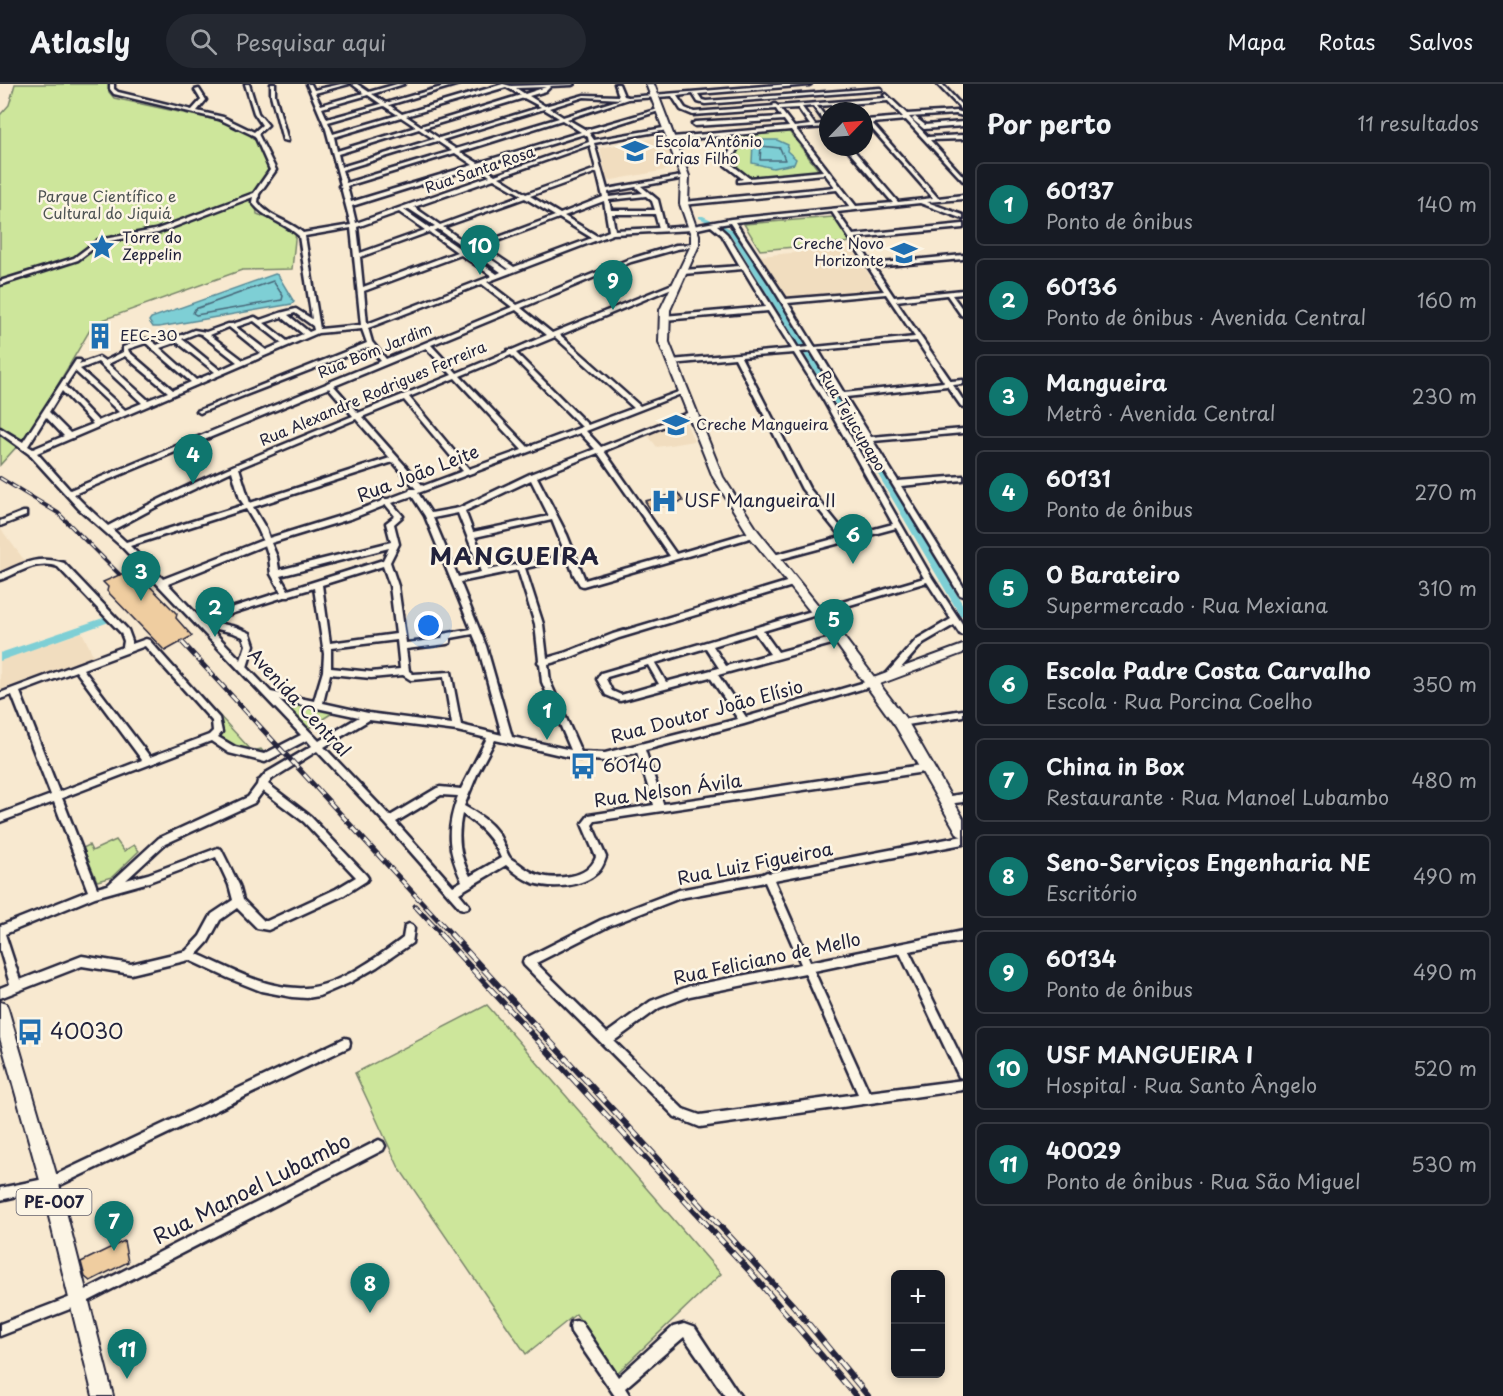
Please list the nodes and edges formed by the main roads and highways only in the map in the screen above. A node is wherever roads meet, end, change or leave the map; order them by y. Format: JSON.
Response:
{"nodes":[{"id":1,"x":650,"y":84,"type":"edge"},
{"id":2,"x":963,"y":650,"type":"edge"},
{"id":3,"x":872,"y":683,"type":"junction"},
{"id":4,"x":963,"y":831,"type":"edge"},
{"id":5,"x":0,"y":1009,"type":"edge"},
{"id":6,"x":104,"y":1396,"type":"edge"}],
"edges":[{"from":1,"to":3,"type":"main road"},
{"from":2,"to":3,"type":"main road"},
{"from":3,"to":4,"type":"main road"},
{"from":5,"to":6,"type":"main road","number":"PE-007"}]}
